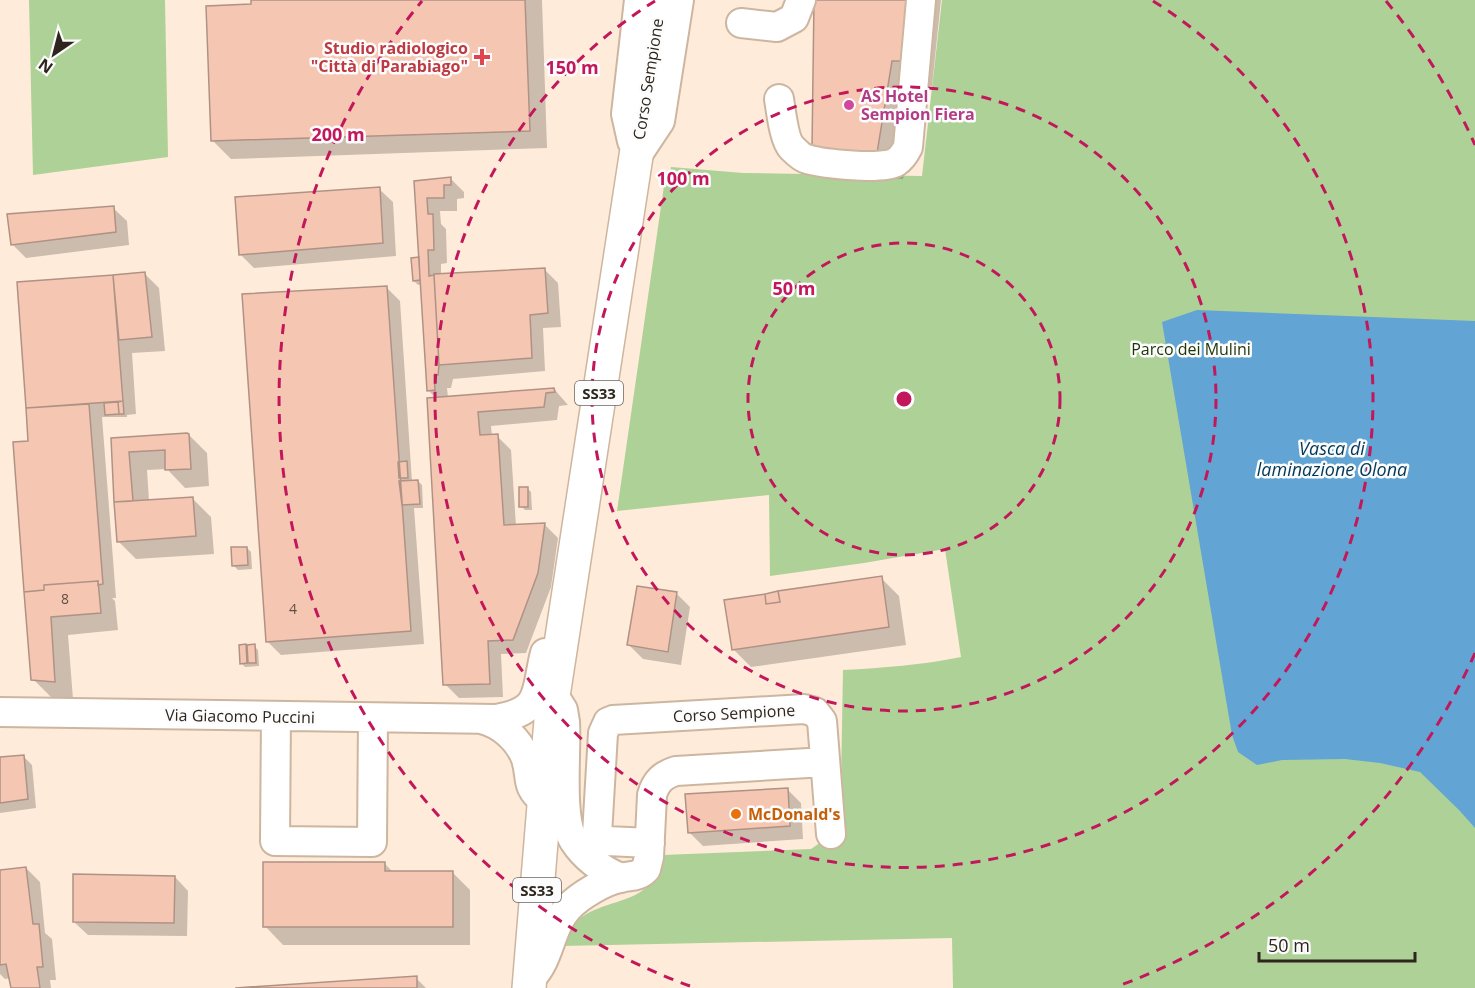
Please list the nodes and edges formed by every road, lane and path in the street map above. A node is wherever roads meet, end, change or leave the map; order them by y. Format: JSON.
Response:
{"nodes":[{"id":1,"x":639,"y":0,"type":"edge"},
{"id":2,"x":660,"y":0,"type":"edge"},
{"id":3,"x":680,"y":0,"type":"edge"},
{"id":4,"x":801,"y":0,"type":"edge"},
{"id":5,"x":921,"y":0,"type":"edge"},
{"id":6,"x":741,"y":23,"type":"dead end"},
{"id":7,"x":779,"y":99,"type":"dead end"},
{"id":8,"x":636,"y":157,"type":"junction"},
{"id":9,"x":563,"y":629,"type":"junction"},
{"id":10,"x":553,"y":696,"type":"junction"},
{"id":11,"x":0,"y":712,"type":"edge"},
{"id":12,"x":276,"y":716,"type":"junction"},
{"id":13,"x":374,"y":718,"type":"junction"},
{"id":14,"x":481,"y":719,"type":"junction"},
{"id":15,"x":825,"y":762,"type":"junction"},
{"id":16,"x":544,"y":801,"type":"junction"},
{"id":17,"x":831,"y":834,"type":"dead end"},
{"id":18,"x":650,"y":843,"type":"junction"},
{"id":19,"x":621,"y":878,"type":"junction"},
{"id":20,"x":529,"y":983,"type":"edge"}],
"edges":[{"from":1,"to":8,"type":"street"},
{"from":2,"to":8,"type":"main road","name":"Corso Sempione"},
{"from":3,"to":8,"type":"street","name":"Corso Sempione"},
{"from":4,"to":6,"type":"street"},
{"from":5,"to":7,"type":"street"},
{"from":8,"to":9,"type":"main road","name":"Corso Sempione","number":"SS33"},
{"from":9,"to":10,"type":"main road","name":"Corso Sempione","number":"SS33"},
{"from":9,"to":14,"type":"street","name":"Via Giacomo Puccini"},
{"from":10,"to":16,"type":"main road","name":"Corso Sempione","number":"SS33"},
{"from":10,"to":19,"type":"street"},
{"from":11,"to":12,"type":"street","name":"Via Giacomo Puccini"},
{"from":12,"to":13,"type":"street","name":"Via Giacomo Puccini"},
{"from":12,"to":13,"type":"street"},
{"from":13,"to":14,"type":"street","name":"Via Giacomo Puccini"},
{"from":14,"to":16,"type":"street"},
{"from":15,"to":17,"type":"street"},
{"from":15,"to":18,"type":"street","name":"Corso Sempione"},
{"from":15,"to":18,"type":"street","name":"Corso Sempione"},
{"from":16,"to":20,"type":"main road","name":"Corso Sempione","number":"SS33"},
{"from":18,"to":19,"type":"street","name":"Corso Sempione"},
{"from":19,"to":20,"type":"street","name":"Corso Sempione"}]}
